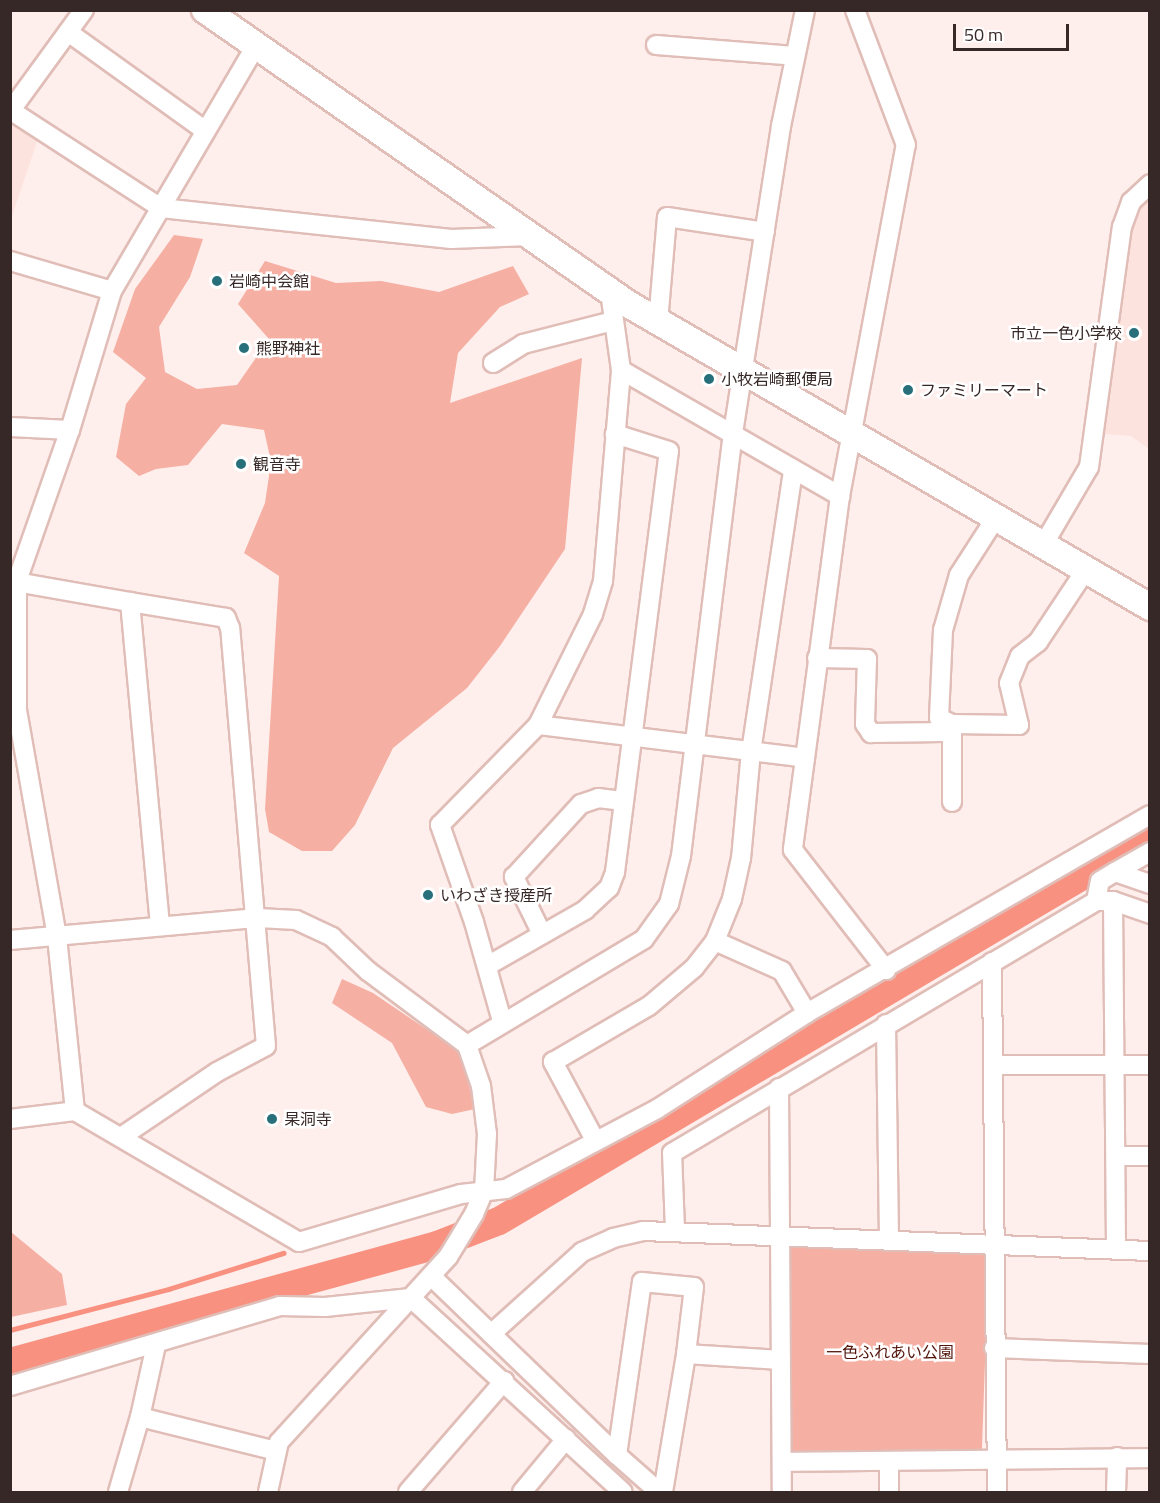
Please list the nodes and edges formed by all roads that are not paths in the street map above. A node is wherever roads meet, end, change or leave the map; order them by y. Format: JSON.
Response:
{"nodes":[{"id":1,"x":84,"y":10,"type":"edge"},
{"id":2,"x":205,"y":10,"type":"edge"},
{"id":3,"x":805,"y":10,"type":"edge"},
{"id":4,"x":855,"y":10,"type":"edge"},
{"id":5,"x":68,"y":32,"type":"junction"},
{"id":6,"x":656,"y":45,"type":"dead end"},
{"id":7,"x":255,"y":47,"type":"junction"},
{"id":8,"x":795,"y":56,"type":"junction"},
{"id":9,"x":11,"y":110,"type":"edge"},
{"id":10,"x":203,"y":129,"type":"junction"},
{"id":11,"x":1149,"y":184,"type":"edge"},
{"id":12,"x":161,"y":208,"type":"junction"},
{"id":13,"x":765,"y":232,"type":"junction"},
{"id":14,"x":530,"y":236,"type":"junction"},
{"id":15,"x":10,"y":261,"type":"edge"},
{"id":16,"x":112,"y":291,"type":"junction"},
{"id":17,"x":610,"y":292,"type":"junction"},
{"id":18,"x":613,"y":321,"type":"junction"},
{"id":19,"x":658,"y":322,"type":"junction"},
{"id":20,"x":493,"y":363,"type":"dead end"},
{"id":21,"x":621,"y":370,"type":"junction"},
{"id":22,"x":743,"y":372,"type":"junction"},
{"id":23,"x":10,"y":427,"type":"edge"},
{"id":24,"x":70,"y":430,"type":"junction"},
{"id":25,"x":733,"y":433,"type":"junction"},
{"id":26,"x":615,"y":434,"type":"junction"},
{"id":27,"x":850,"y":434,"type":"junction"},
{"id":28,"x":793,"y":471,"type":"junction"},
{"id":29,"x":840,"y":496,"type":"junction"},
{"id":30,"x":995,"y":519,"type":"junction"},
{"id":31,"x":1042,"y":547,"type":"junction"},
{"id":32,"x":1085,"y":571,"type":"junction"},
{"id":33,"x":14,"y":581,"type":"edge"},
{"id":34,"x":130,"y":602,"type":"junction"},
{"id":35,"x":1149,"y":607,"type":"edge"},
{"id":36,"x":817,"y":658,"type":"junction"},
{"id":37,"x":14,"y":710,"type":"edge"},
{"id":38,"x":952,"y":724,"type":"junction"},
{"id":39,"x":538,"y":725,"type":"junction"},
{"id":40,"x":633,"y":735,"type":"junction"},
{"id":41,"x":696,"y":743,"type":"junction"},
{"id":42,"x":751,"y":751,"type":"junction"},
{"id":43,"x":804,"y":758,"type":"junction"},
{"id":44,"x":624,"y":801,"type":"junction"},
{"id":45,"x":952,"y":802,"type":"dead end"},
{"id":46,"x":1149,"y":815,"type":"edge"},
{"id":47,"x":1149,"y":852,"type":"edge"},
{"id":48,"x":1109,"y":876,"type":"junction"},
{"id":49,"x":1149,"y":884,"type":"edge"},
{"id":50,"x":1104,"y":901,"type":"junction"},
{"id":51,"x":1149,"y":914,"type":"edge"},
{"id":52,"x":258,"y":918,"type":"junction"},
{"id":53,"x":160,"y":925,"type":"junction"},
{"id":54,"x":542,"y":934,"type":"junction"},
{"id":55,"x":57,"y":937,"type":"junction"},
{"id":56,"x":10,"y":940,"type":"edge"},
{"id":57,"x":715,"y":941,"type":"junction"},
{"id":58,"x":992,"y":962,"type":"junction"},
{"id":59,"x":487,"y":966,"type":"junction"},
{"id":60,"x":886,"y":970,"type":"junction"},
{"id":61,"x":807,"y":1013,"type":"junction"},
{"id":62,"x":502,"y":1021,"type":"junction"},
{"id":63,"x":886,"y":1024,"type":"junction"},
{"id":64,"x":467,"y":1045,"type":"junction"},
{"id":65,"x":1113,"y":1064,"type":"junction"},
{"id":66,"x":995,"y":1065,"type":"junction"},
{"id":67,"x":1149,"y":1065,"type":"edge"},
{"id":68,"x":779,"y":1088,"type":"junction"},
{"id":69,"x":75,"y":1111,"type":"junction"},
{"id":70,"x":10,"y":1119,"type":"edge"},
{"id":71,"x":121,"y":1137,"type":"junction"},
{"id":72,"x":596,"y":1140,"type":"junction"},
{"id":73,"x":1117,"y":1156,"type":"junction"},
{"id":74,"x":1149,"y":1156,"type":"edge"},
{"id":75,"x":484,"y":1191,"type":"junction"},
{"id":76,"x":675,"y":1230,"type":"junction"},
{"id":77,"x":781,"y":1237,"type":"junction"},
{"id":78,"x":889,"y":1240,"type":"junction"},
{"id":79,"x":997,"y":1244,"type":"junction"},
{"id":80,"x":1116,"y":1250,"type":"junction"},
{"id":81,"x":1149,"y":1251,"type":"edge"},
{"id":82,"x":431,"y":1276,"type":"junction"},
{"id":83,"x":411,"y":1298,"type":"junction"},
{"id":84,"x":491,"y":1334,"type":"junction"},
{"id":85,"x":156,"y":1345,"type":"junction"},
{"id":86,"x":994,"y":1348,"type":"junction"},
{"id":87,"x":686,"y":1354,"type":"junction"},
{"id":88,"x":1149,"y":1354,"type":"edge"},
{"id":89,"x":781,"y":1360,"type":"junction"},
{"id":90,"x":504,"y":1381,"type":"junction"},
{"id":91,"x":10,"y":1386,"type":"edge"},
{"id":92,"x":140,"y":1417,"type":"junction"},
{"id":93,"x":566,"y":1439,"type":"junction"},
{"id":94,"x":276,"y":1451,"type":"junction"},
{"id":95,"x":617,"y":1455,"type":"junction"},
{"id":96,"x":1117,"y":1457,"type":"junction"},
{"id":97,"x":1149,"y":1458,"type":"edge"},
{"id":98,"x":997,"y":1460,"type":"junction"},
{"id":99,"x":782,"y":1462,"type":"junction"},
{"id":100,"x":888,"y":1462,"type":"junction"},
{"id":101,"x":118,"y":1492,"type":"edge"},
{"id":102,"x":268,"y":1492,"type":"edge"},
{"id":103,"x":408,"y":1492,"type":"edge"},
{"id":104,"x":522,"y":1492,"type":"edge"},
{"id":105,"x":623,"y":1492,"type":"edge"},
{"id":106,"x":659,"y":1492,"type":"edge"},
{"id":107,"x":663,"y":1492,"type":"edge"},
{"id":108,"x":782,"y":1492,"type":"edge"},
{"id":109,"x":889,"y":1492,"type":"edge"},
{"id":110,"x":998,"y":1492,"type":"edge"},
{"id":111,"x":1116,"y":1492,"type":"edge"}],
"edges":[{"from":1,"to":5,"type":"street"},
{"from":2,"to":7,"type":"street"},
{"from":3,"to":8,"type":"street"},
{"from":4,"to":27,"type":"street"},
{"from":5,"to":9,"type":"street"},
{"from":5,"to":10,"type":"street"},
{"from":6,"to":8,"type":"street"},
{"from":7,"to":10,"type":"street"},
{"from":7,"to":14,"type":"street"},
{"from":8,"to":13,"type":"street"},
{"from":9,"to":12,"type":"street"},
{"from":10,"to":12,"type":"street"},
{"from":11,"to":31,"type":"street"},
{"from":12,"to":14,"type":"street"},
{"from":12,"to":16,"type":"street"},
{"from":13,"to":19,"type":"street"},
{"from":13,"to":22,"type":"street"},
{"from":14,"to":17,"type":"street"},
{"from":15,"to":16,"type":"street"},
{"from":16,"to":24,"type":"street"},
{"from":17,"to":18,"type":"street"},
{"from":17,"to":19,"type":"street"},
{"from":18,"to":20,"type":"street"},
{"from":18,"to":21,"type":"street"},
{"from":19,"to":22,"type":"street"},
{"from":21,"to":25,"type":"street"},
{"from":21,"to":26,"type":"street"},
{"from":22,"to":25,"type":"street"},
{"from":22,"to":27,"type":"street"},
{"from":23,"to":24,"type":"street"},
{"from":24,"to":33,"type":"street"},
{"from":25,"to":28,"type":"street"},
{"from":25,"to":41,"type":"street"},
{"from":26,"to":39,"type":"street"},
{"from":26,"to":40,"type":"street"},
{"from":27,"to":29,"type":"street"},
{"from":27,"to":30,"type":"street"},
{"from":28,"to":29,"type":"street"},
{"from":28,"to":42,"type":"street"},
{"from":29,"to":36,"type":"street"},
{"from":30,"to":31,"type":"street"},
{"from":30,"to":38,"type":"street"},
{"from":31,"to":32,"type":"street"},
{"from":32,"to":35,"type":"street"},
{"from":32,"to":38,"type":"street"},
{"from":33,"to":34,"type":"street"},
{"from":33,"to":37,"type":"street"},
{"from":34,"to":52,"type":"street"},
{"from":34,"to":53,"type":"street"},
{"from":36,"to":38,"type":"street"},
{"from":36,"to":43,"type":"street"},
{"from":37,"to":55,"type":"street"},
{"from":38,"to":45,"type":"street"},
{"from":39,"to":40,"type":"street"},
{"from":39,"to":59,"type":"street"},
{"from":40,"to":41,"type":"street"},
{"from":40,"to":44,"type":"street"},
{"from":41,"to":42,"type":"street"},
{"from":41,"to":62,"type":"street"},
{"from":42,"to":43,"type":"street"},
{"from":42,"to":57,"type":"street"},
{"from":43,"to":60,"type":"street"},
{"from":44,"to":54,"type":"street"},
{"from":44,"to":54,"type":"street"},
{"from":46,"to":60,"type":"street"},
{"from":47,"to":48,"type":"street"},
{"from":48,"to":49,"type":"street"},
{"from":48,"to":50,"type":"street"},
{"from":50,"to":51,"type":"street"},
{"from":50,"to":58,"type":"street"},
{"from":50,"to":65,"type":"street"},
{"from":52,"to":53,"type":"street"},
{"from":52,"to":64,"type":"street"},
{"from":52,"to":71,"type":"street"},
{"from":53,"to":55,"type":"street"},
{"from":54,"to":59,"type":"street"},
{"from":55,"to":56,"type":"street"},
{"from":55,"to":69,"type":"street"},
{"from":57,"to":61,"type":"street"},
{"from":57,"to":72,"type":"street"},
{"from":58,"to":63,"type":"street"},
{"from":58,"to":66,"type":"street"},
{"from":59,"to":62,"type":"street"},
{"from":60,"to":61,"type":"street"},
{"from":61,"to":72,"type":"street"},
{"from":62,"to":64,"type":"street"},
{"from":63,"to":68,"type":"street"},
{"from":63,"to":78,"type":"street"},
{"from":64,"to":75,"type":"street"},
{"from":65,"to":66,"type":"street"},
{"from":65,"to":67,"type":"street"},
{"from":65,"to":73,"type":"street"},
{"from":66,"to":79,"type":"street"},
{"from":68,"to":76,"type":"street"},
{"from":68,"to":77,"type":"street"},
{"from":69,"to":70,"type":"street"},
{"from":69,"to":71,"type":"street"},
{"from":71,"to":75,"type":"street"},
{"from":72,"to":75,"type":"street"},
{"from":73,"to":74,"type":"street"},
{"from":73,"to":80,"type":"street"},
{"from":75,"to":82,"type":"street"},
{"from":76,"to":77,"type":"street"},
{"from":76,"to":84,"type":"street"},
{"from":77,"to":78,"type":"street"},
{"from":77,"to":89,"type":"street"},
{"from":78,"to":79,"type":"street"},
{"from":79,"to":80,"type":"street"},
{"from":79,"to":86,"type":"street"},
{"from":80,"to":81,"type":"street"},
{"from":82,"to":83,"type":"street"},
{"from":82,"to":84,"type":"street"},
{"from":83,"to":85,"type":"street"},
{"from":83,"to":90,"type":"street"},
{"from":83,"to":94,"type":"street"},
{"from":84,"to":95,"type":"street"},
{"from":85,"to":91,"type":"street"},
{"from":85,"to":92,"type":"street"},
{"from":86,"to":88,"type":"street"},
{"from":86,"to":98,"type":"street"},
{"from":87,"to":89,"type":"street"},
{"from":87,"to":95,"type":"street"},
{"from":87,"to":107,"type":"street"},
{"from":89,"to":99,"type":"street"},
{"from":90,"to":93,"type":"street"},
{"from":90,"to":103,"type":"street"},
{"from":92,"to":94,"type":"street"},
{"from":92,"to":101,"type":"street"},
{"from":93,"to":104,"type":"street"},
{"from":93,"to":105,"type":"street"},
{"from":94,"to":102,"type":"street"},
{"from":95,"to":106,"type":"street"},
{"from":96,"to":97,"type":"street"},
{"from":96,"to":98,"type":"street"},
{"from":96,"to":111,"type":"street"},
{"from":98,"to":100,"type":"street"},
{"from":98,"to":110,"type":"street"},
{"from":99,"to":100,"type":"street"},
{"from":99,"to":108,"type":"street"},
{"from":100,"to":109,"type":"street"}]}
